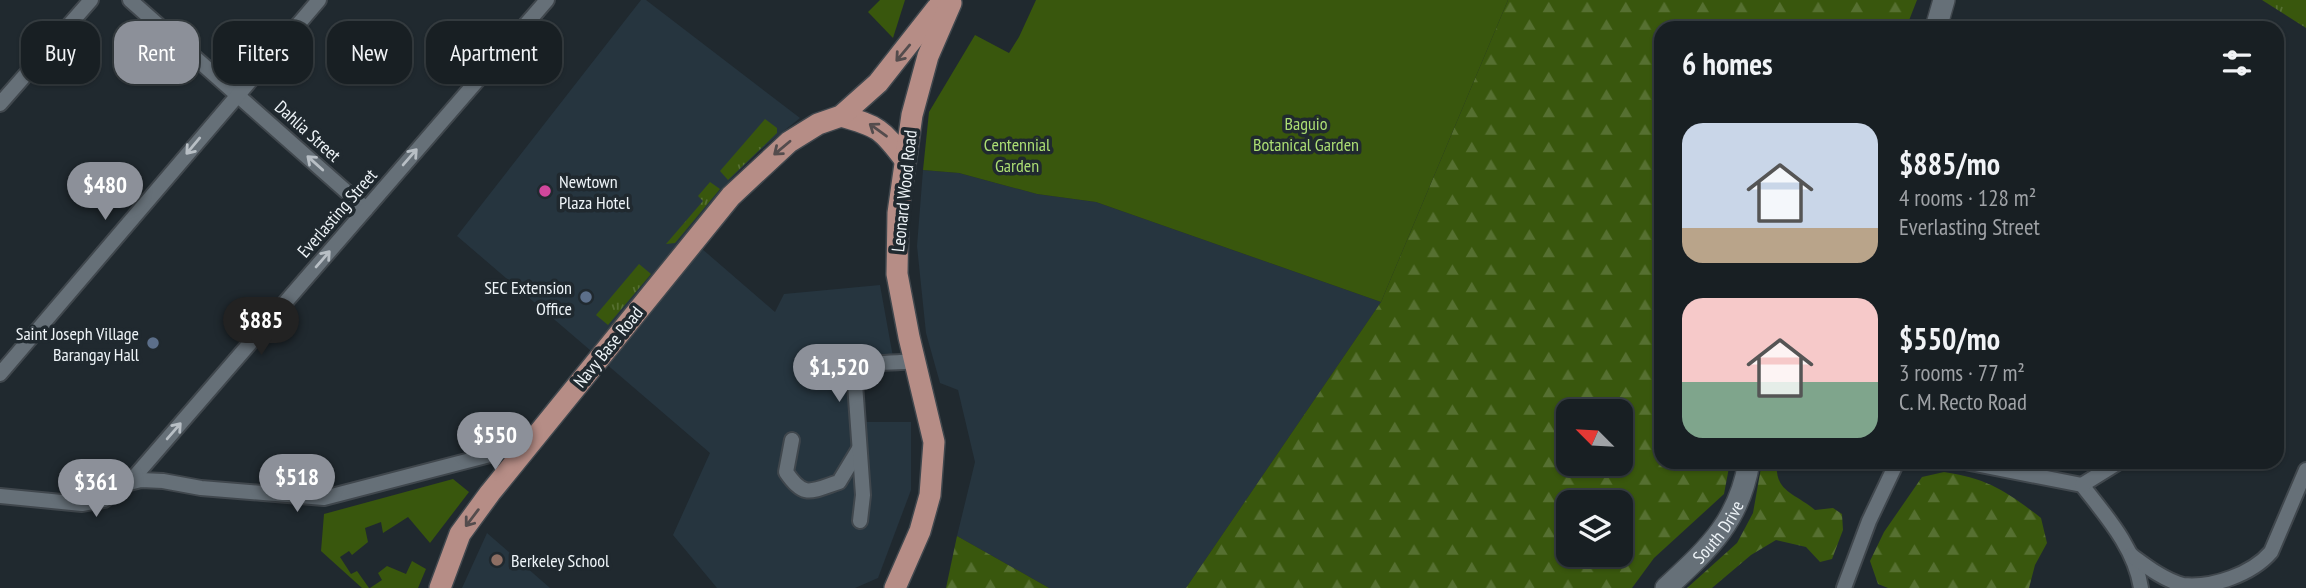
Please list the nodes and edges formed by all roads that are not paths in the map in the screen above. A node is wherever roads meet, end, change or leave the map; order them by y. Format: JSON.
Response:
{"nodes":[{"id":1,"x":91,"y":0,"type":"edge"},
{"id":2,"x":130,"y":0,"type":"edge"},
{"id":3,"x":319,"y":0,"type":"edge"},
{"id":4,"x":547,"y":0,"type":"edge"},
{"id":5,"x":946,"y":0,"type":"edge"},
{"id":6,"x":952,"y":0,"type":"edge"},
{"id":7,"x":1944,"y":0,"type":"edge"},
{"id":8,"x":1938,"y":21,"type":"edge"},
{"id":9,"x":237,"y":94,"type":"junction"},
{"id":10,"x":0,"y":104,"type":"edge"},
{"id":11,"x":841,"y":116,"type":"junction"},
{"id":12,"x":905,"y":160,"type":"junction"},
{"id":13,"x":366,"y":209,"type":"junction"},
{"id":14,"x":914,"y":361,"type":"junction"},
{"id":15,"x":0,"y":374,"type":"edge"},
{"id":16,"x":792,"y":440,"type":"dead end"},
{"id":17,"x":529,"y":445,"type":"junction"},
{"id":18,"x":859,"y":449,"type":"junction"},
{"id":19,"x":1748,"y":469,"type":"edge"},
{"id":20,"x":1893,"y":469,"type":"edge"},
{"id":21,"x":2001,"y":469,"type":"edge"},
{"id":22,"x":2108,"y":469,"type":"edge"},
{"id":23,"x":2306,"y":470,"type":"edge"},
{"id":24,"x":129,"y":483,"type":"junction"},
{"id":25,"x":2082,"y":485,"type":"junction"},
{"id":26,"x":0,"y":496,"type":"edge"},
{"id":27,"x":860,"y":521,"type":"dead end"},
{"id":28,"x":2131,"y":555,"type":"junction"},
{"id":29,"x":2178,"y":587,"type":"edge"},
{"id":30,"x":2203,"y":587,"type":"edge"},
{"id":31,"x":440,"y":588,"type":"edge"},
{"id":32,"x":895,"y":588,"type":"edge"},
{"id":33,"x":1666,"y":588,"type":"edge"},
{"id":34,"x":1844,"y":588,"type":"edge"},
{"id":35,"x":2141,"y":588,"type":"edge"}],
"edges":[{"from":1,"to":10,"type":"street"},
{"from":2,"to":9,"type":"street","name":"Dahlia Street"},
{"from":3,"to":9,"type":"street"},
{"from":13,"to":4,"type":"street","name":"Everlasting Street","one_way":true},
{"from":5,"to":11,"type":"main road","name":"Navy Base Road","one_way":true},
{"from":6,"to":12,"type":"main road","name":"Leonard Wood Road"},
{"from":7,"to":8,"type":"main road"},
{"from":13,"to":9,"type":"street","name":"Dahlia Street","one_way":true},
{"from":9,"to":15,"type":"street","one_way":true},
{"from":12,"to":11,"type":"main road","one_way":true},
{"from":11,"to":17,"type":"main road","name":"Navy Base Road","one_way":true},
{"from":12,"to":14,"type":"main road","name":"Leonard Wood Road"},
{"from":24,"to":13,"type":"street","name":"Everlasting Street","one_way":true},
{"from":14,"to":18,"type":"street"},
{"from":14,"to":32,"type":"main road","name":"Leonard Wood Road"},
{"from":16,"to":18,"type":"street"},
{"from":17,"to":24,"type":"street"},
{"from":17,"to":31,"type":"main road","name":"Navy Base Road","one_way":true},
{"from":18,"to":27,"type":"street"},
{"from":19,"to":33,"type":"main road","name":"South Drive"},
{"from":20,"to":34,"type":"street"},
{"from":21,"to":25,"type":"street"},
{"from":22,"to":25,"type":"street"},
{"from":23,"to":30,"type":"street"},
{"from":24,"to":26,"type":"street"},
{"from":25,"to":28,"type":"street"},
{"from":28,"to":29,"type":"street"},
{"from":28,"to":35,"type":"street"},
{"from":29,"to":30,"type":"street"}]}
